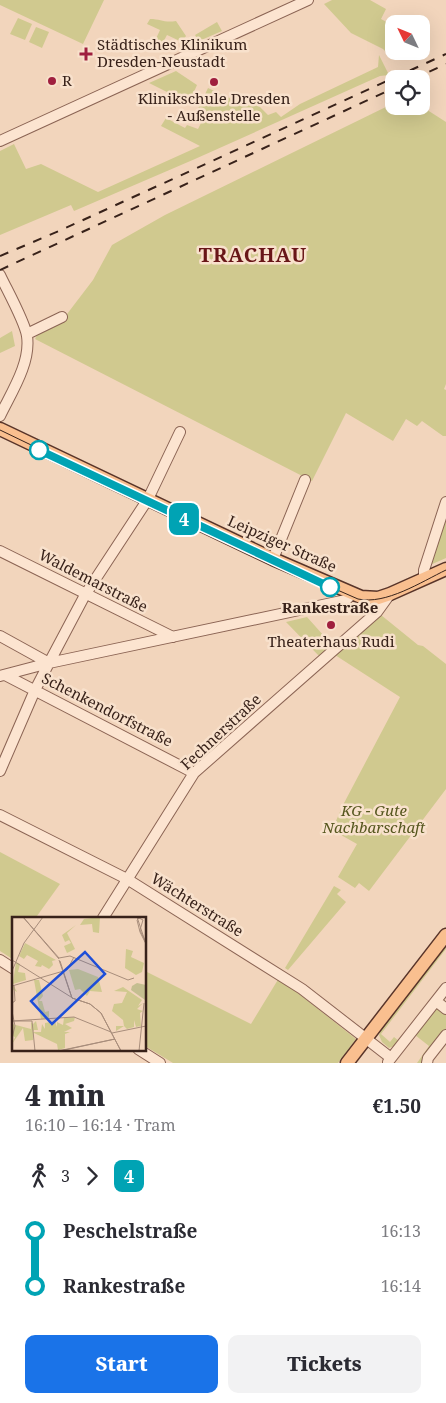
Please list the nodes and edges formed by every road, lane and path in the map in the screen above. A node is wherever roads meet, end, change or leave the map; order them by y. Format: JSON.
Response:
{"nodes":[{"id":1,"x":308,"y":0,"type":"edge"},
{"id":2,"x":0,"y":141,"type":"edge"},
{"id":3,"x":0,"y":276,"type":"edge"},
{"id":4,"x":62,"y":317,"type":"dead end"},
{"id":5,"x":27,"y":334,"type":"junction"},
{"id":6,"x":0,"y":416,"type":"edge"},
{"id":7,"x":0,"y":429,"type":"edge"},
{"id":8,"x":180,"y":432,"type":"dead end"},
{"id":9,"x":305,"y":480,"type":"dead end"},
{"id":10,"x":148,"y":500,"type":"junction"},
{"id":11,"x":446,"y":502,"type":"edge"},
{"id":12,"x":0,"y":551,"type":"edge"},
{"id":13,"x":273,"y":559,"type":"junction"},
{"id":14,"x":446,"y":569,"type":"edge"},
{"id":15,"x":424,"y":579,"type":"junction"},
{"id":16,"x":352,"y":594,"type":"junction"},
{"id":17,"x":390,"y":594,"type":"junction"},
{"id":18,"x":85,"y":595,"type":"junction"},
{"id":19,"x":0,"y":636,"type":"edge"},
{"id":20,"x":173,"y":638,"type":"junction"},
{"id":21,"x":49,"y":662,"type":"junction"},
{"id":22,"x":2,"y":675,"type":"edge"},
{"id":23,"x":35,"y":690,"type":"junction"},
{"id":24,"x":0,"y":771,"type":"edge"},
{"id":25,"x":194,"y":772,"type":"junction"},
{"id":26,"x":0,"y":815,"type":"edge"},
{"id":27,"x":127,"y":879,"type":"junction"},
{"id":28,"x":104,"y":917,"type":"edge"},
{"id":29,"x":446,"y":935,"type":"edge"},
{"id":30,"x":0,"y":960,"type":"edge"},
{"id":31,"x":12,"y":968,"type":"edge"},
{"id":32,"x":446,"y":988,"type":"edge"},
{"id":33,"x":436,"y":1001,"type":"junction"},
{"id":34,"x":446,"y":1010,"type":"edge"},
{"id":35,"x":445,"y":1037,"type":"edge"},
{"id":36,"x":366,"y":1038,"type":"junction"},
{"id":37,"x":140,"y":1050,"type":"edge"},
{"id":38,"x":389,"y":1060,"type":"edge"},
{"id":39,"x":160,"y":1063,"type":"edge"},
{"id":40,"x":347,"y":1063,"type":"edge"},
{"id":41,"x":427,"y":1063,"type":"edge"}],
"edges":[{"from":1,"to":2,"type":"street"},
{"from":3,"to":5,"type":"street"},
{"from":4,"to":5,"type":"street"},
{"from":5,"to":6,"type":"street"},
{"from":7,"to":10,"type":"main road","name":"Leipziger Straße"},
{"from":8,"to":10,"type":"street"},
{"from":9,"to":13,"type":"street"},
{"from":10,"to":13,"type":"main road","name":"Leipziger Straße"},
{"from":10,"to":18,"type":"street"},
{"from":11,"to":15,"type":"street"},
{"from":12,"to":18,"type":"street","name":"Waldemarstraße"},
{"from":13,"to":16,"type":"main road","name":"Leipziger Straße"},
{"from":14,"to":15,"type":"main road","name":"Leipziger Straße"},
{"from":15,"to":17,"type":"main road","name":"Leipziger Straße"},
{"from":16,"to":17,"type":"main road","name":"Leipziger Straße"},
{"from":16,"to":20,"type":"street"},
{"from":17,"to":25,"type":"street","name":"Fechnerstraße"},
{"from":18,"to":20,"type":"street","name":"Waldemarstraße"},
{"from":18,"to":21,"type":"street"},
{"from":19,"to":21,"type":"street"},
{"from":20,"to":21,"type":"street"},
{"from":21,"to":22,"type":"street"},
{"from":21,"to":23,"type":"street"},
{"from":22,"to":23,"type":"street","name":"Schenkendorfstraße"},
{"from":23,"to":24,"type":"street"},
{"from":23,"to":25,"type":"street","name":"Schenkendorfstraße"},
{"from":25,"to":27,"type":"street","name":"Fechnerstraße"},
{"from":26,"to":27,"type":"street","name":"Wächterstraße"},
{"from":27,"to":28,"type":"street","name":"Fechnerstraße"},
{"from":27,"to":36,"type":"street","name":"Wächterstraße"},
{"from":29,"to":36,"type":"main road"},
{"from":30,"to":31,"type":"street"},
{"from":32,"to":33,"type":"street"},
{"from":33,"to":34,"type":"street"},
{"from":33,"to":38,"type":"street"},
{"from":35,"to":41,"type":"street"},
{"from":36,"to":38,"type":"street","name":"Wächterstraße"},
{"from":36,"to":40,"type":"main road"},
{"from":37,"to":39,"type":"street"}]}
